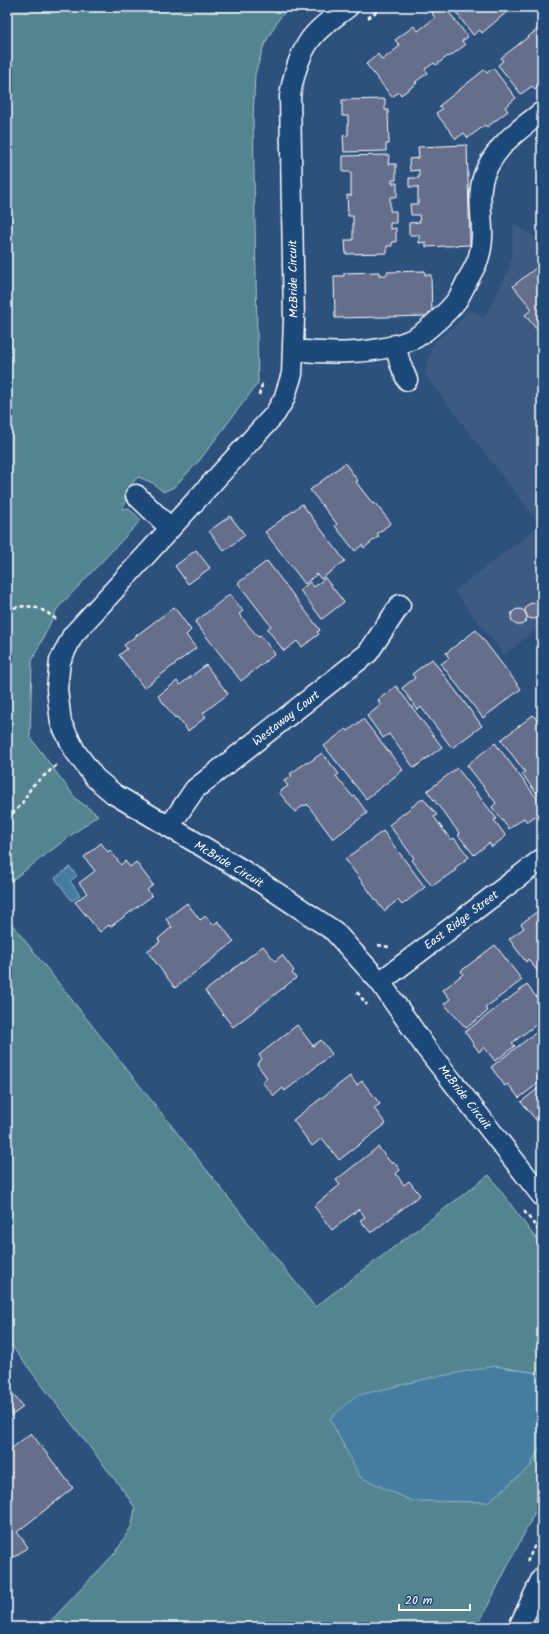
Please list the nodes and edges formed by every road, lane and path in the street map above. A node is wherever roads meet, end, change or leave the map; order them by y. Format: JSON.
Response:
{"nodes":[{"id":1,"x":348,"y":7,"type":"edge"},
{"id":2,"x":382,"y":7,"type":"edge"},
{"id":3,"x":365,"y":20,"type":"dead end"},
{"id":4,"x":542,"y":112,"type":"edge"},
{"id":5,"x":395,"y":345,"type":"junction"},
{"id":6,"x":293,"y":350,"type":"junction"},
{"id":7,"x":408,"y":380,"type":"dead end"},
{"id":8,"x":136,"y":495,"type":"dead end"},
{"id":9,"x":170,"y":528,"type":"junction"},
{"id":10,"x":400,"y":605,"type":"dead end"},
{"id":11,"x":7,"y":610,"type":"edge"},
{"id":12,"x":73,"y":635,"type":"junction"},
{"id":13,"x":75,"y":751,"type":"junction"},
{"id":14,"x":7,"y":819,"type":"edge"},
{"id":15,"x":169,"y":828,"type":"junction"},
{"id":16,"x":542,"y":859,"type":"edge"},
{"id":17,"x":380,"y":982,"type":"junction"},
{"id":18,"x":541,"y":1194,"type":"edge"},
{"id":19,"x":542,"y":1578,"type":"edge"},
{"id":20,"x":519,"y":1627,"type":"edge"}],
"edges":[{"from":1,"to":6,"type":"street","name":"McBride Circuit"},
{"from":2,"to":3,"type":"path"},
{"from":4,"to":5,"type":"street"},
{"from":5,"to":6,"type":"street"},
{"from":5,"to":7,"type":"street"},
{"from":6,"to":9,"type":"street","name":"McBride Circuit"},
{"from":8,"to":9,"type":"street"},
{"from":9,"to":12,"type":"street","name":"McBride Circuit"},
{"from":10,"to":15,"type":"street","name":"Westaway Court"},
{"from":11,"to":12,"type":"path"},
{"from":12,"to":13,"type":"street","name":"McBride Circuit"},
{"from":13,"to":14,"type":"path"},
{"from":13,"to":15,"type":"street","name":"McBride Circuit"},
{"from":15,"to":17,"type":"street","name":"McBride Circuit"},
{"from":16,"to":17,"type":"street","name":"East Ridge Street"},
{"from":17,"to":18,"type":"street","name":"McBride Circuit"},
{"from":19,"to":20,"type":"street"}]}
